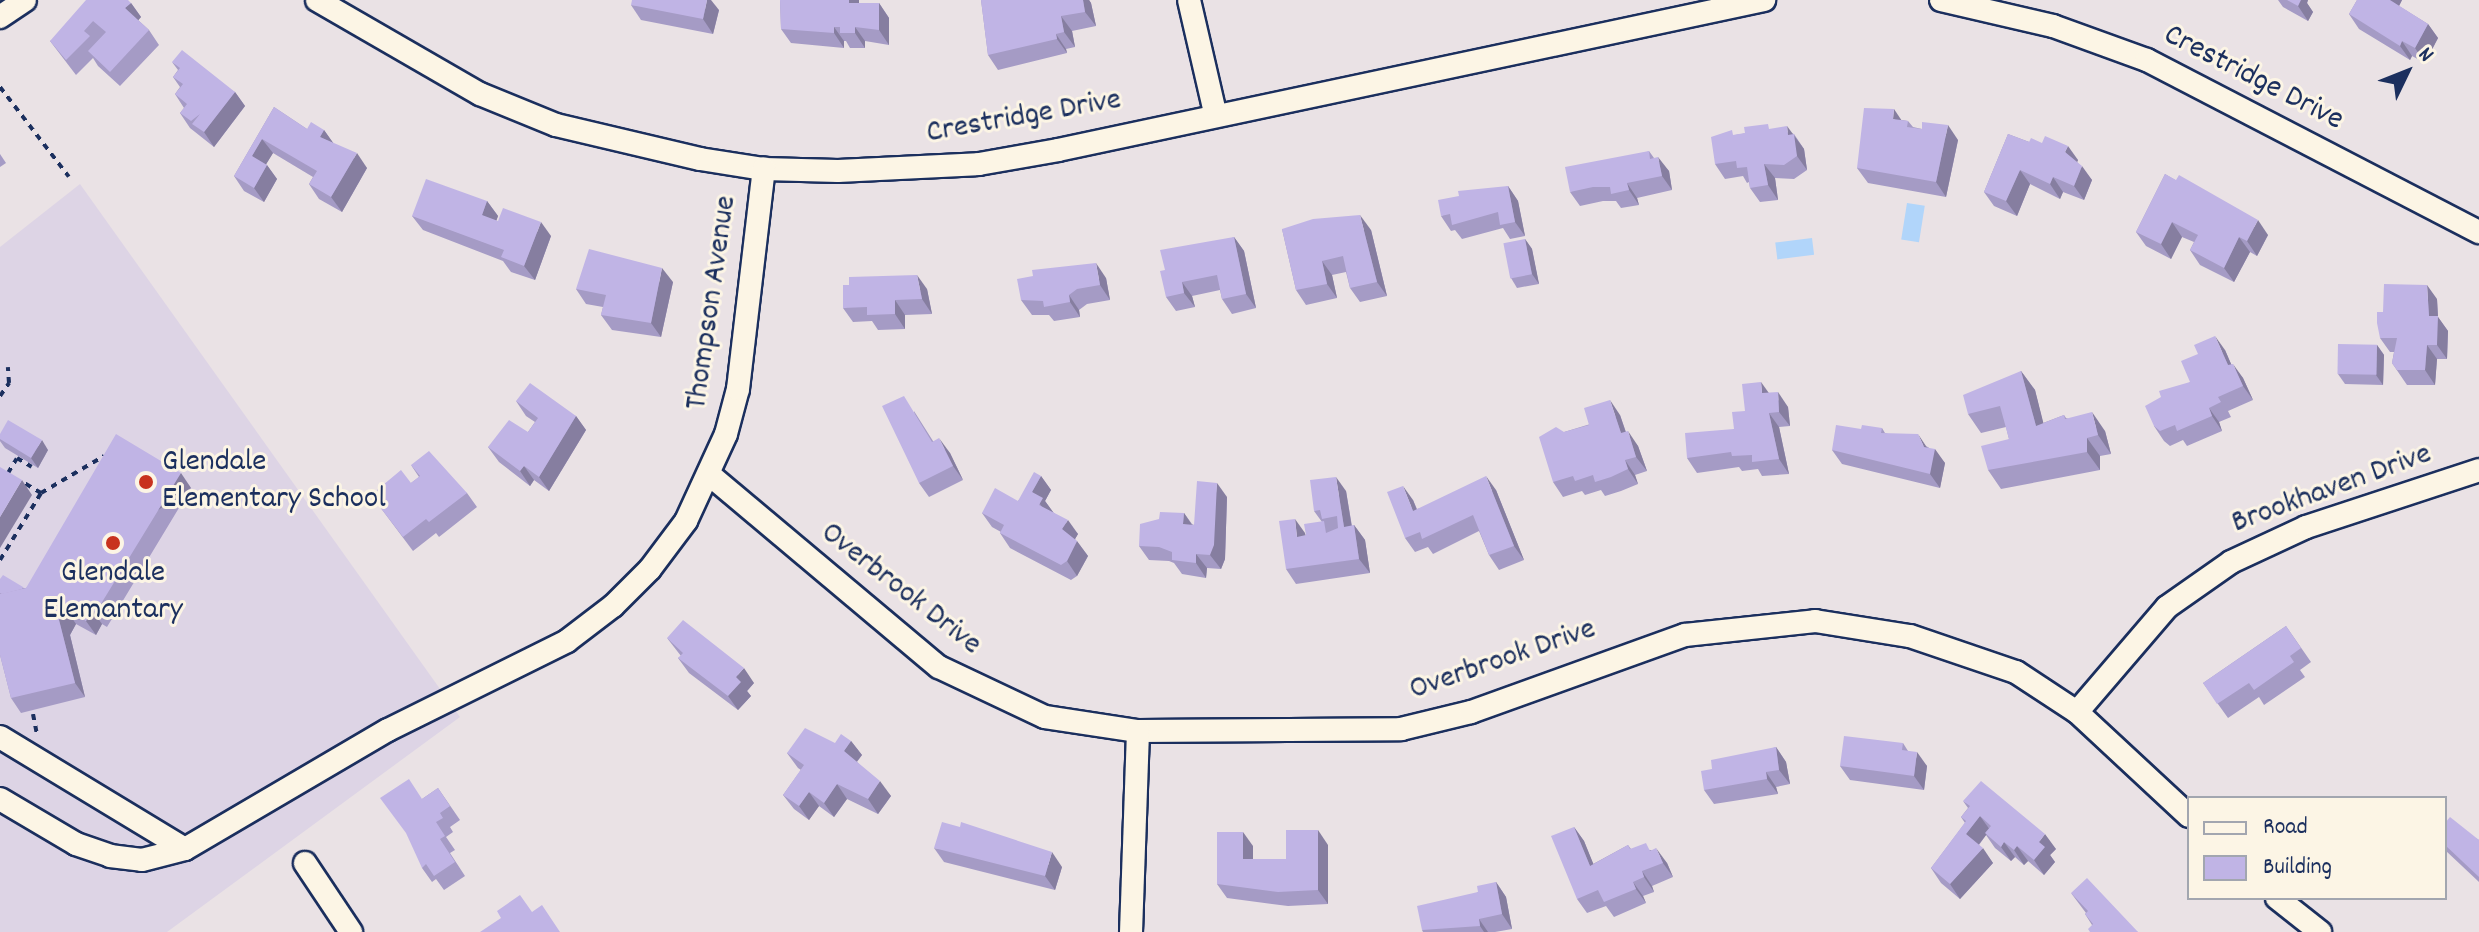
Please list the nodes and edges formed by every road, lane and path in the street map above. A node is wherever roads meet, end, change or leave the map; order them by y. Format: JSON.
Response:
{"nodes":[{"id":1,"x":25,"y":0,"type":"edge"},
{"id":2,"x":317,"y":0,"type":"edge"},
{"id":3,"x":1189,"y":0,"type":"edge"},
{"id":4,"x":1764,"y":0,"type":"edge"},
{"id":5,"x":1941,"y":0,"type":"edge"},
{"id":6,"x":0,"y":17,"type":"edge"},
{"id":7,"x":0,"y":87,"type":"edge"},
{"id":8,"x":1215,"y":113,"type":"junction"},
{"id":9,"x":764,"y":169,"type":"junction"},
{"id":10,"x":69,"y":177,"type":"dead end"},
{"id":11,"x":2479,"y":232,"type":"edge"},
{"id":12,"x":8,"y":367,"type":"dead end"},
{"id":13,"x":0,"y":396,"type":"edge"},
{"id":14,"x":114,"y":450,"type":"edge"},
{"id":15,"x":32,"y":467,"type":"edge"},
{"id":16,"x":0,"y":468,"type":"edge"},
{"id":17,"x":2479,"y":470,"type":"edge"},
{"id":18,"x":8,"y":473,"type":"junction"},
{"id":19,"x":711,"y":476,"type":"junction"},
{"id":20,"x":41,"y":493,"type":"junction"},
{"id":21,"x":0,"y":560,"type":"edge"},
{"id":22,"x":2077,"y":712,"type":"junction"},
{"id":23,"x":1138,"y":731,"type":"junction"},
{"id":24,"x":0,"y":737,"type":"edge"},
{"id":25,"x":0,"y":799,"type":"edge"},
{"id":26,"x":2187,"y":814,"type":"edge"},
{"id":27,"x":185,"y":849,"type":"junction"},
{"id":28,"x":305,"y":863,"type":"dead end"},
{"id":29,"x":2280,"y":900,"type":"edge"},
{"id":30,"x":351,"y":932,"type":"edge"},
{"id":31,"x":1131,"y":932,"type":"edge"},
{"id":32,"x":2320,"y":932,"type":"edge"}],
"edges":[{"from":1,"to":6,"type":"street"},
{"from":2,"to":9,"type":"street","name":"Crestridge Drive"},
{"from":3,"to":8,"type":"street"},
{"from":4,"to":8,"type":"street","name":"Crestridge Drive"},
{"from":5,"to":11,"type":"street","name":"Crestridge Drive"},
{"from":7,"to":10,"type":"path"},
{"from":8,"to":9,"type":"street","name":"Crestridge Drive"},
{"from":9,"to":19,"type":"street","name":"Thompson Avenue"},
{"from":12,"to":13,"type":"path"},
{"from":14,"to":20,"type":"path"},
{"from":15,"to":18,"type":"path"},
{"from":16,"to":18,"type":"path"},
{"from":17,"to":22,"type":"street","name":"Brookhaven Drive"},
{"from":18,"to":20,"type":"path"},
{"from":19,"to":23,"type":"street","name":"Overbrook Drive"},
{"from":19,"to":27,"type":"street","name":"Thompson Avenue"},
{"from":20,"to":21,"type":"path"},
{"from":22,"to":23,"type":"street","name":"Overbrook Drive"},
{"from":22,"to":26,"type":"street","name":"Overbrook Drive"},
{"from":23,"to":31,"type":"street"},
{"from":24,"to":27,"type":"street"},
{"from":25,"to":27,"type":"street","name":"Thompson Avenue"},
{"from":28,"to":30,"type":"street"},
{"from":29,"to":32,"type":"street"}]}
